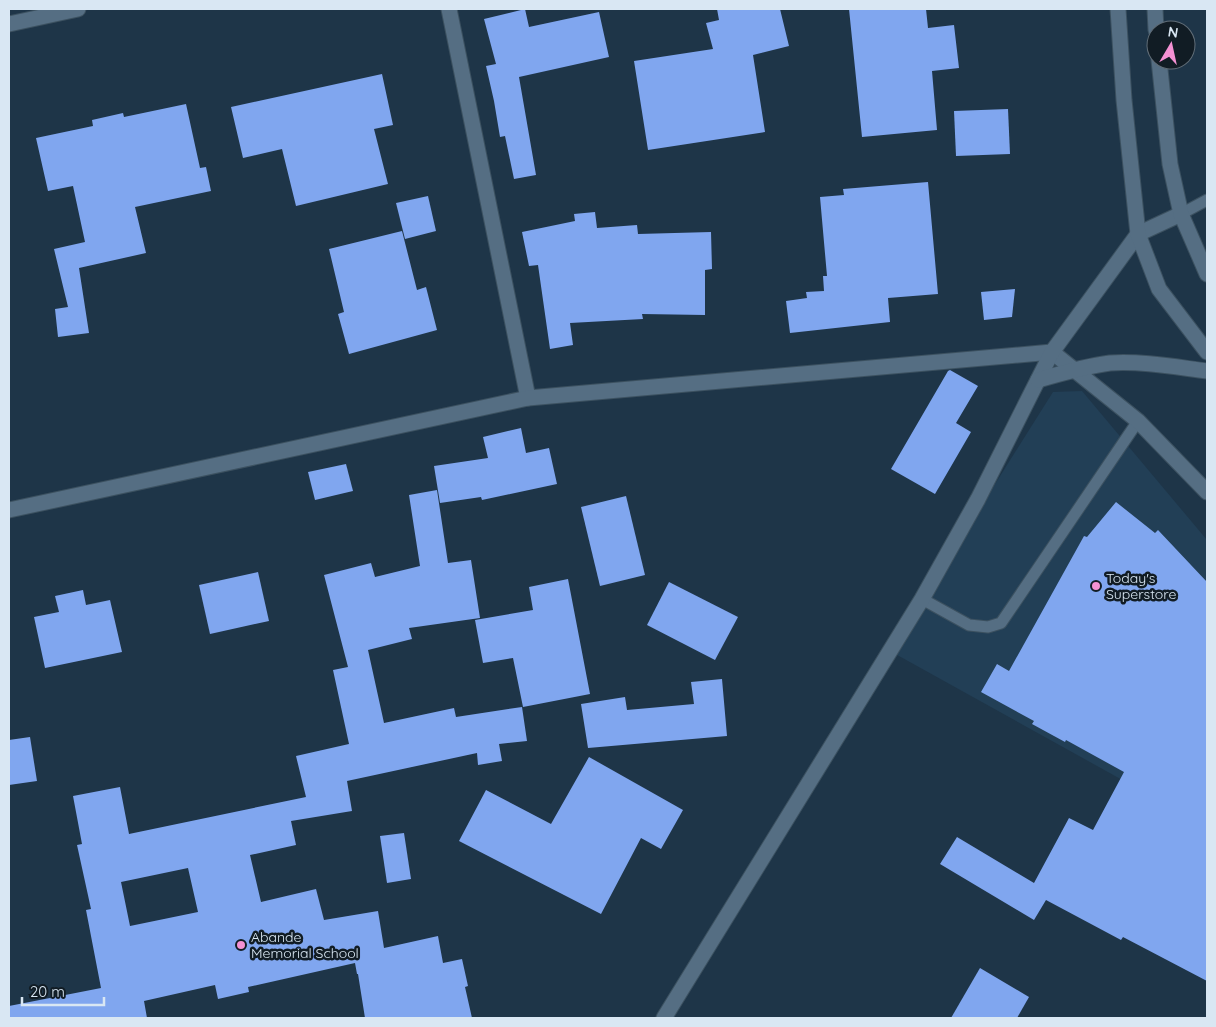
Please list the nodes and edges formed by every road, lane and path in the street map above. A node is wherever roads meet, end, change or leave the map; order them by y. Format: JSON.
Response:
{"nodes":[{"id":1,"x":78,"y":9,"type":"edge"},
{"id":2,"x":449,"y":9,"type":"edge"},
{"id":3,"x":1118,"y":9,"type":"edge"},
{"id":4,"x":9,"y":24,"type":"edge"},
{"id":5,"x":1160,"y":70,"type":"edge"},
{"id":6,"x":1207,"y":200,"type":"edge"},
{"id":7,"x":1181,"y":214,"type":"junction"},
{"id":8,"x":1138,"y":234,"type":"junction"},
{"id":9,"x":1207,"y":274,"type":"edge"},
{"id":10,"x":1052,"y":352,"type":"junction"},
{"id":11,"x":1207,"y":352,"type":"edge"},
{"id":12,"x":1075,"y":370,"type":"junction"},
{"id":13,"x":1207,"y":371,"type":"edge"},
{"id":14,"x":1038,"y":380,"type":"junction"},
{"id":15,"x":528,"y":398,"type":"junction"},
{"id":16,"x":1138,"y":421,"type":"junction"},
{"id":17,"x":1207,"y":492,"type":"edge"},
{"id":18,"x":9,"y":510,"type":"edge"},
{"id":19,"x":922,"y":599,"type":"junction"},
{"id":20,"x":664,"y":1018,"type":"edge"}],
"edges":[{"from":1,"to":4,"type":"street"},
{"from":2,"to":15,"type":"street"},
{"from":3,"to":8,"type":"street"},
{"from":5,"to":7,"type":"street"},
{"from":6,"to":7,"type":"lane"},
{"from":7,"to":8,"type":"street"},
{"from":7,"to":9,"type":"street"},
{"from":8,"to":10,"type":"street"},
{"from":8,"to":11,"type":"street"},
{"from":10,"to":12,"type":"street"},
{"from":10,"to":14,"type":"street"},
{"from":10,"to":15,"type":"street"},
{"from":12,"to":13,"type":"street"},
{"from":12,"to":14,"type":"street"},
{"from":12,"to":16,"type":"street"},
{"from":14,"to":19,"type":"street"},
{"from":15,"to":18,"type":"street"},
{"from":16,"to":17,"type":"street"},
{"from":16,"to":19,"type":"lane"},
{"from":19,"to":20,"type":"street"}]}
